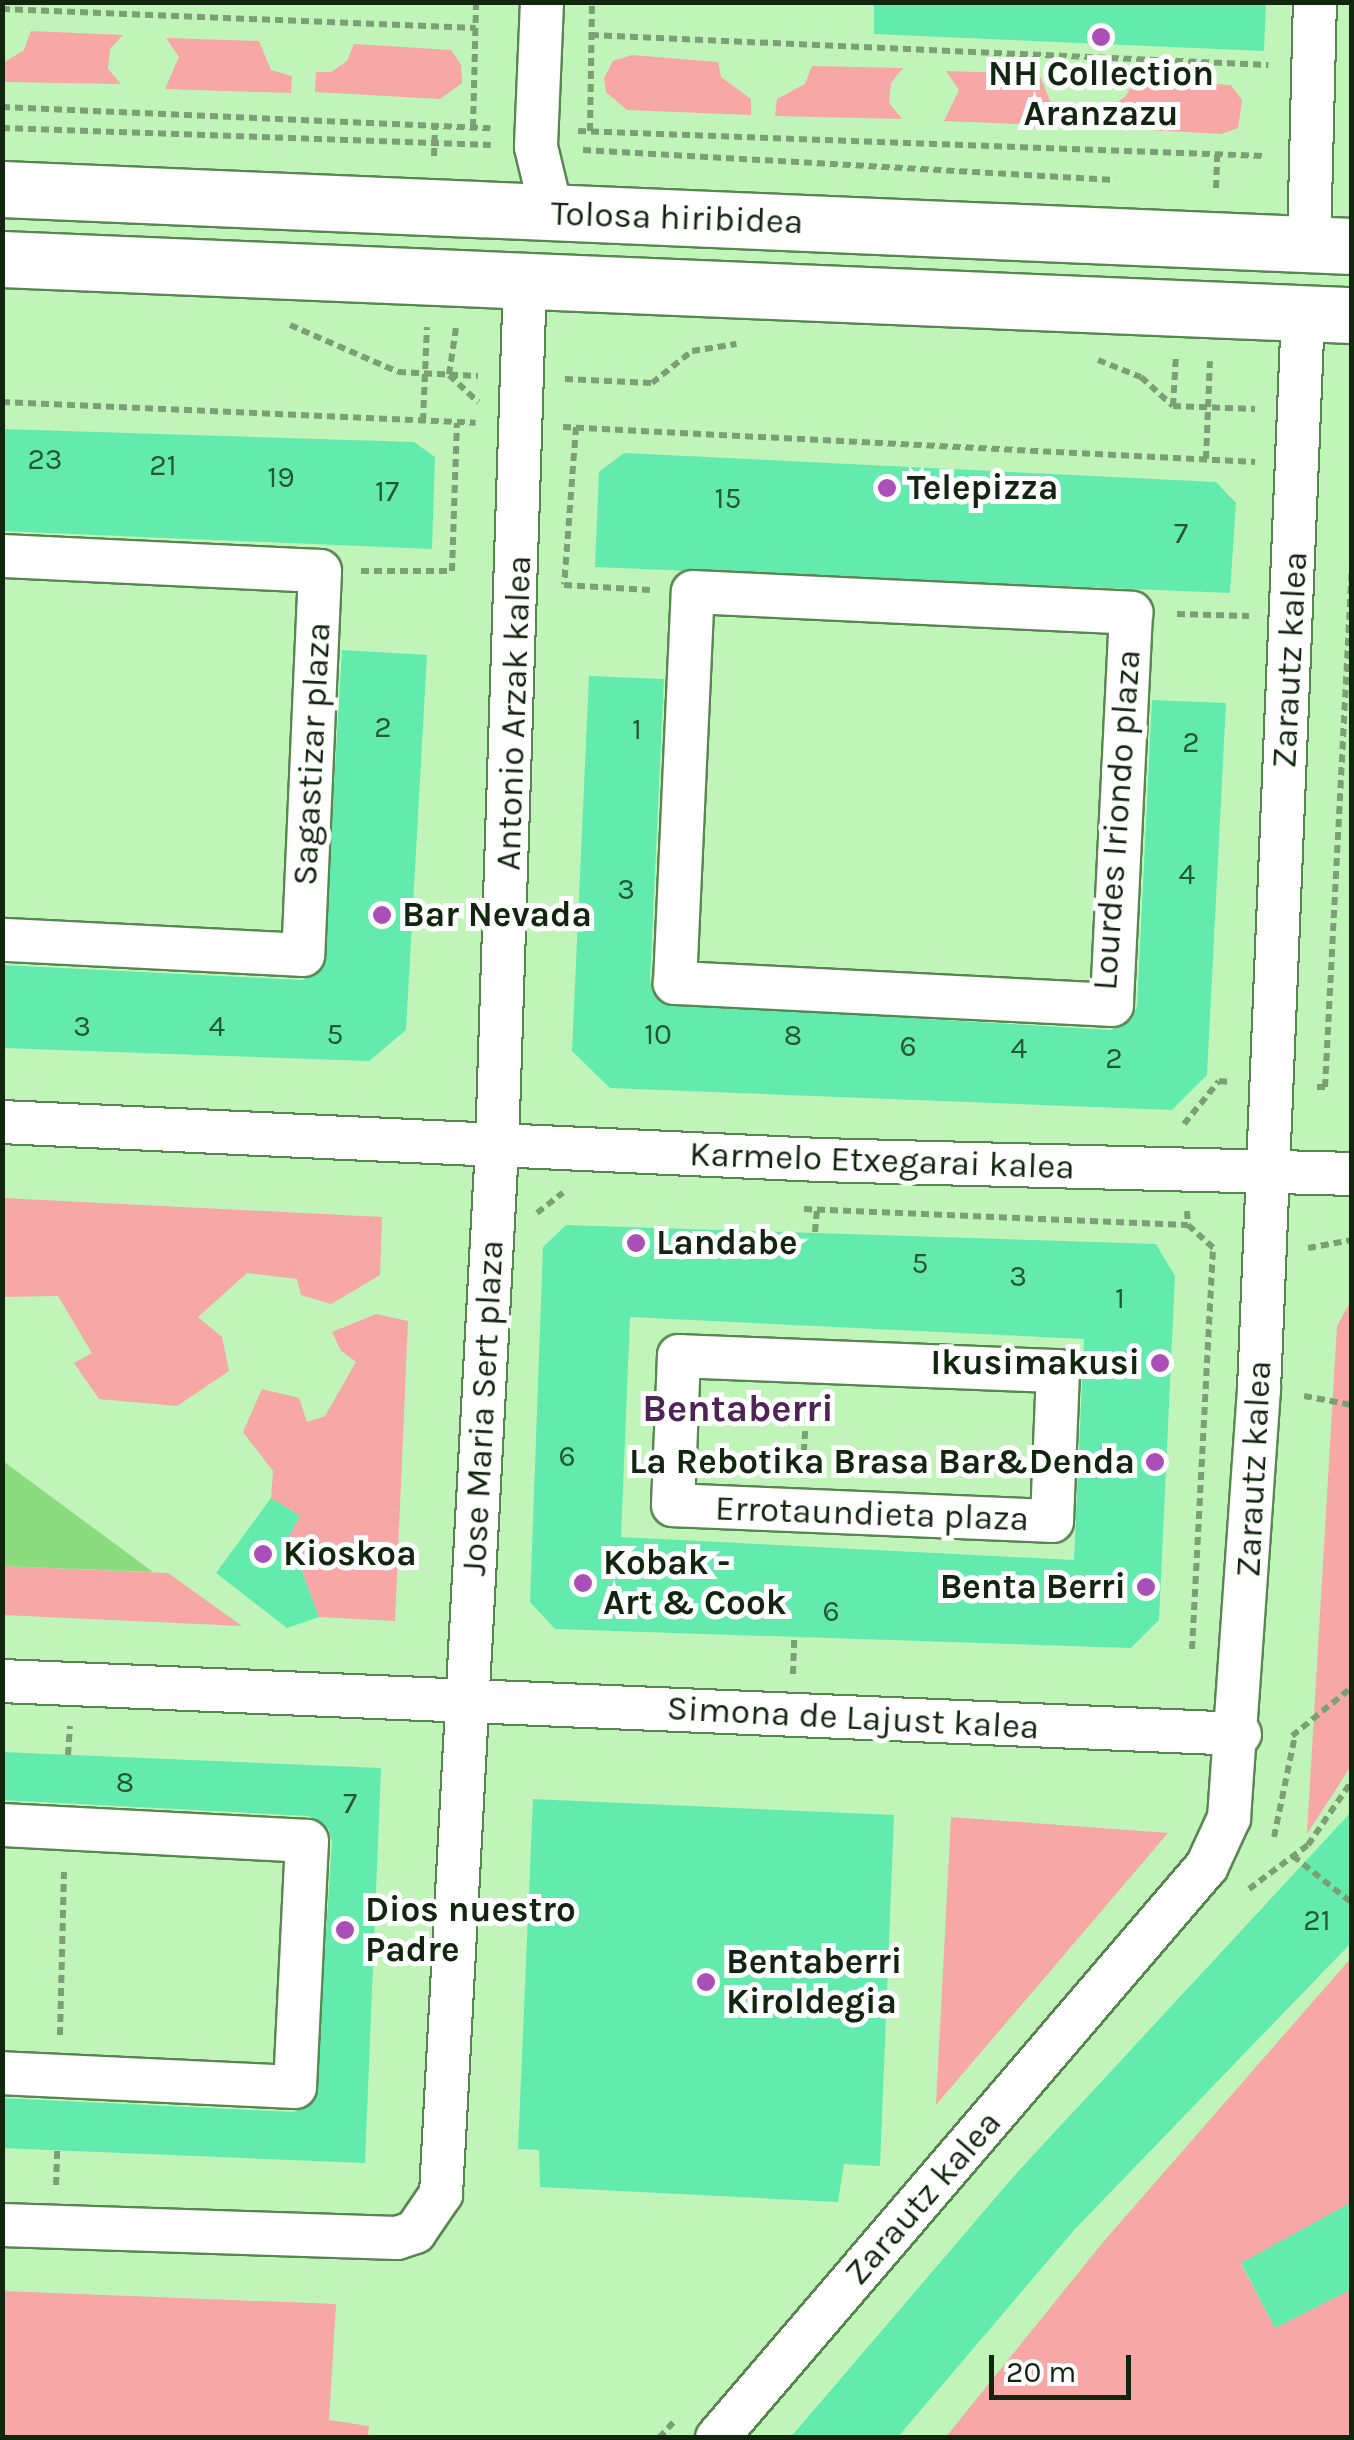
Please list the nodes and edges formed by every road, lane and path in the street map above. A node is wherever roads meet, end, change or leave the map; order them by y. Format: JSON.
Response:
{"nodes":[{"id":1,"x":476,"y":2,"type":"edge"},
{"id":2,"x":542,"y":2,"type":"edge"},
{"id":3,"x":592,"y":2,"type":"edge"},
{"id":4,"x":1315,"y":2,"type":"edge"},
{"id":5,"x":2,"y":9,"type":"edge"},
{"id":6,"x":476,"y":28,"type":"junction"},
{"id":7,"x":591,"y":35,"type":"junction"},
{"id":8,"x":1268,"y":66,"type":"dead end"},
{"id":9,"x":2,"y":107,"type":"edge"},
{"id":10,"x":473,"y":127,"type":"junction"},
{"id":11,"x":2,"y":128,"type":"edge"},
{"id":12,"x":590,"y":131,"type":"junction"},
{"id":13,"x":536,"y":138,"type":"junction"},
{"id":14,"x":1312,"y":158,"type":"junction"},
{"id":15,"x":1125,"y":181,"type":"dead end"},
{"id":16,"x":1200,"y":185,"type":"dead end"},
{"id":17,"x":1235,"y":186,"type":"dead end"},
{"id":18,"x":2,"y":189,"type":"edge"},
{"id":19,"x":552,"y":214,"type":"junction"},
{"id":20,"x":1330,"y":245,"type":"edge"},
{"id":21,"x":2,"y":259,"type":"edge"},
{"id":22,"x":525,"y":280,"type":"junction"},
{"id":23,"x":1327,"y":314,"type":"edge"},
{"id":24,"x":427,"y":317,"type":"dead end"},
{"id":25,"x":271,"y":324,"type":"dead end"},
{"id":26,"x":1210,"y":340,"type":"dead end"},
{"id":27,"x":742,"y":343,"type":"dead end"},
{"id":28,"x":1081,"y":359,"type":"dead end"},
{"id":29,"x":425,"y":374,"type":"junction"},
{"id":30,"x":525,"y":378,"type":"junction"},
{"id":31,"x":2,"y":402,"type":"edge"},
{"id":32,"x":1208,"y":408,"type":"junction"},
{"id":33,"x":1301,"y":410,"type":"junction"},
{"id":34,"x":423,"y":421,"type":"junction"},
{"id":35,"x":456,"y":422,"type":"junction"},
{"id":36,"x":524,"y":425,"type":"junction"},
{"id":37,"x":576,"y":427,"type":"junction"},
{"id":38,"x":1206,"y":459,"type":"junction"},
{"id":39,"x":1257,"y":462,"type":"junction"},
{"id":40,"x":1299,"y":465,"type":"junction"},
{"id":41,"x":1256,"y":482,"type":"dead end"},
{"id":42,"x":2,"y":556,"type":"edge"},
{"id":43,"x":320,"y":571,"type":"junction"},
{"id":44,"x":693,"y":592,"type":"junction"},
{"id":45,"x":1251,"y":596,"type":"dead end"},
{"id":46,"x":1130,"y":613,"type":"junction"},
{"id":47,"x":2,"y":940,"type":"edge"},
{"id":48,"x":2,"y":1122,"type":"edge"},
{"id":49,"x":498,"y":1146,"type":"junction"},
{"id":50,"x":1266,"y":1172,"type":"junction"},
{"id":51,"x":1352,"y":1174,"type":"edge"},
{"id":52,"x":817,"y":1210,"type":"dead end"},
{"id":53,"x":816,"y":1232,"type":"dead end"},
{"id":54,"x":809,"y":1361,"type":"junction"},
{"id":55,"x":1288,"y":1394,"type":"dead end"},
{"id":56,"x":1352,"y":1405,"type":"edge"},
{"id":57,"x":801,"y":1510,"type":"junction"},
{"id":58,"x":2,"y":1681,"type":"edge"},
{"id":59,"x":1352,"y":1687,"type":"edge"},
{"id":60,"x":467,"y":1700,"type":"junction"},
{"id":61,"x":1240,"y":1734,"type":"junction"},
{"id":62,"x":2,"y":1825,"type":"edge"},
{"id":63,"x":66,"y":1828,"type":"junction"},
{"id":64,"x":1293,"y":1856,"type":"dead end"},
{"id":65,"x":1352,"y":1903,"type":"edge"},
{"id":66,"x":2,"y":2073,"type":"edge"},
{"id":67,"x":58,"y":2076,"type":"junction"},
{"id":68,"x":2,"y":2225,"type":"edge"},
{"id":69,"x":716,"y":2438,"type":"edge"}],
"edges":[{"from":1,"to":6,"type":"path"},
{"from":2,"to":13,"type":"street"},
{"from":3,"to":7,"type":"path"},
{"from":4,"to":14,"type":"street"},
{"from":5,"to":6,"type":"path"},
{"from":6,"to":10,"type":"path"},
{"from":7,"to":8,"type":"path"},
{"from":7,"to":12,"type":"path"},
{"from":9,"to":10,"type":"path"},
{"from":10,"to":13,"type":"path"},
{"from":11,"to":13,"type":"path"},
{"from":12,"to":13,"type":"path"},
{"from":12,"to":14,"type":"path"},
{"from":13,"to":15,"type":"path"},
{"from":13,"to":19,"type":"street"},
{"from":14,"to":20,"type":"street"},
{"from":16,"to":17,"type":"path"},
{"from":18,"to":19,"type":"main road","name":"Tolosa hiribidea"},
{"from":19,"to":20,"type":"main road","name":"Tolosa hiribidea"},
{"from":21,"to":22,"type":"main road","name":"Tolosa hiribidea"},
{"from":22,"to":23,"type":"main road","name":"Tolosa hiribidea"},
{"from":22,"to":30,"type":"street","name":"Antonio Arzak kalea"},
{"from":23,"to":33,"type":"street","name":"Zarautz kalea"},
{"from":24,"to":29,"type":"path"},
{"from":25,"to":29,"type":"path"},
{"from":26,"to":32,"type":"path"},
{"from":27,"to":30,"type":"path"},
{"from":28,"to":32,"type":"path"},
{"from":29,"to":30,"type":"path"},
{"from":29,"to":34,"type":"path"},
{"from":30,"to":36,"type":"street","name":"Antonio Arzak kalea"},
{"from":31,"to":34,"type":"path"},
{"from":32,"to":33,"type":"path"},
{"from":32,"to":38,"type":"path"},
{"from":33,"to":40,"type":"street","name":"Zarautz kalea"},
{"from":34,"to":35,"type":"path"},
{"from":35,"to":36,"type":"path"},
{"from":35,"to":43,"type":"path"},
{"from":36,"to":37,"type":"path"},
{"from":36,"to":49,"type":"street","name":"Antonio Arzak kalea"},
{"from":37,"to":38,"type":"path"},
{"from":37,"to":44,"type":"path"},
{"from":38,"to":39,"type":"path"},
{"from":39,"to":40,"type":"path"},
{"from":39,"to":41,"type":"path"},
{"from":40,"to":50,"type":"street","name":"Zarautz kalea"},
{"from":42,"to":43,"type":"street","name":"Sagastizar plaza"},
{"from":43,"to":47,"type":"street","name":"Sagastizar plaza"},
{"from":44,"to":46,"type":"street","name":"Lourdes Iriondo plaza"},
{"from":44,"to":46,"type":"street","name":"Lourdes Iriondo plaza"},
{"from":45,"to":46,"type":"path"},
{"from":48,"to":49,"type":"street"},
{"from":49,"to":50,"type":"street","name":"Karmelo Etxegarai kalea"},
{"from":49,"to":60,"type":"street","name":"Jose Maria Sert plaza"},
{"from":50,"to":51,"type":"street","name":"Karmelo Etxegarai kalea"},
{"from":50,"to":61,"type":"street","name":"Zarautz kalea"},
{"from":52,"to":53,"type":"path"},
{"from":54,"to":57,"type":"path"},
{"from":54,"to":57,"type":"street","name":"Errotaundieta plaza"},
{"from":54,"to":57,"type":"street","name":"Errotaundieta plaza"},
{"from":55,"to":56,"type":"path"},
{"from":58,"to":60,"type":"street"},
{"from":59,"to":61,"type":"path"},
{"from":60,"to":61,"type":"street","name":"Simona de Lajust kalea"},
{"from":60,"to":68,"type":"street","name":"Jose Maria Sert plaza"},
{"from":61,"to":69,"type":"street","name":"Zarautz kalea"},
{"from":62,"to":63,"type":"street"},
{"from":63,"to":67,"type":"path"},
{"from":63,"to":67,"type":"street"},
{"from":64,"to":65,"type":"path"},
{"from":66,"to":67,"type":"street"}]}
